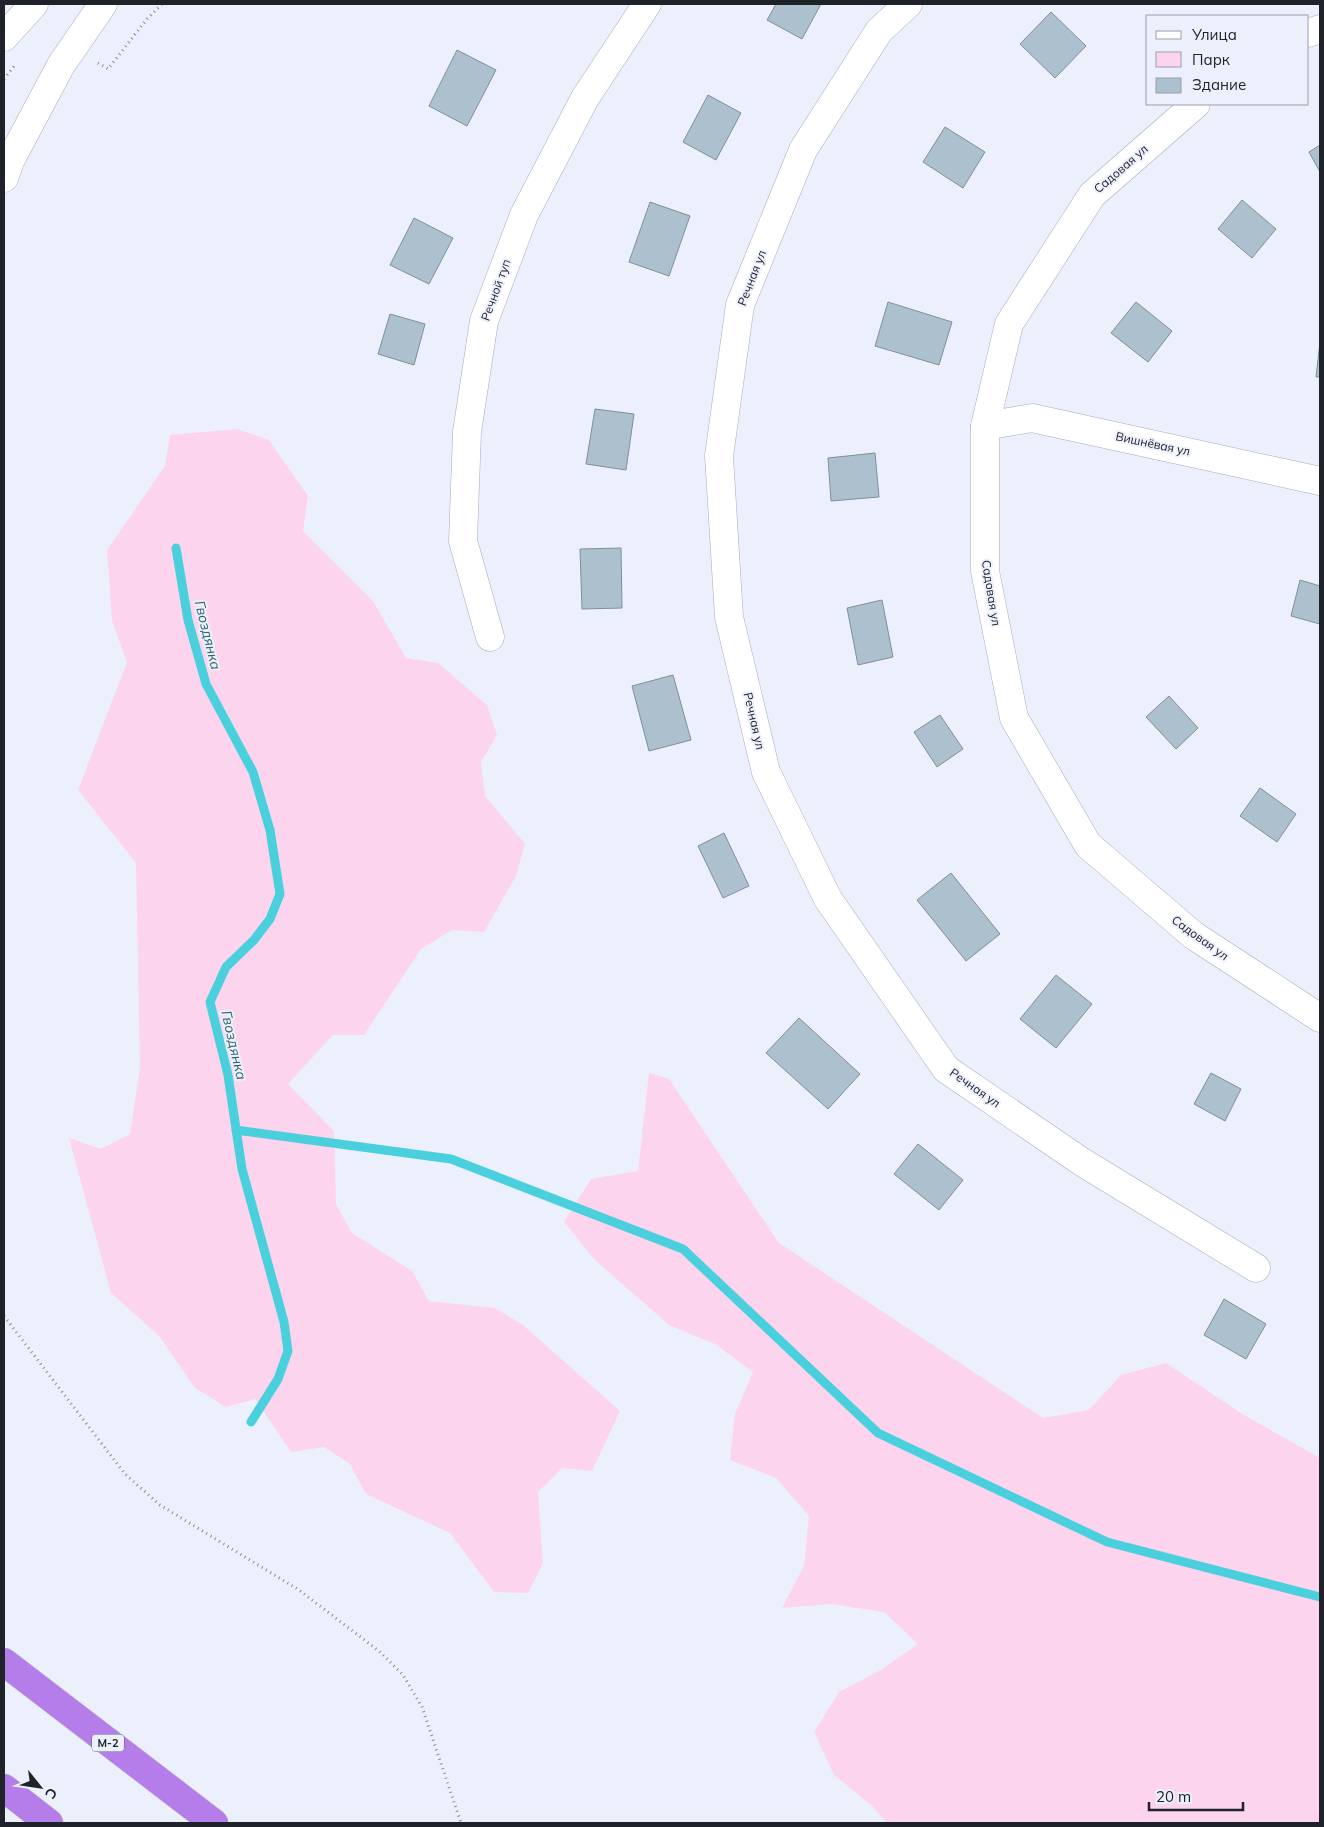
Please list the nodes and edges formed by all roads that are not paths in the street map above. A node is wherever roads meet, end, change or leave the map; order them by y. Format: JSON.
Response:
{"nodes":[{"id":1,"x":34,"y":4,"type":"edge"},
{"id":2,"x":103,"y":4,"type":"edge"},
{"id":3,"x":646,"y":4,"type":"edge"},
{"id":4,"x":908,"y":4,"type":"edge"},
{"id":5,"x":4,"y":37,"type":"edge"},
{"id":6,"x":1195,"y":105,"type":"edge"},
{"id":7,"x":4,"y":178,"type":"edge"},
{"id":8,"x":985,"y":426,"type":"junction"},
{"id":9,"x":1320,"y":481,"type":"edge"},
{"id":10,"x":490,"y":637,"type":"dead end"},
{"id":11,"x":1320,"y":1018,"type":"edge"},
{"id":12,"x":1256,"y":1268,"type":"dead end"},
{"id":13,"x":4,"y":1662,"type":"edge"},
{"id":14,"x":4,"y":1788,"type":"edge"},
{"id":15,"x":49,"y":1823,"type":"edge"},
{"id":16,"x":214,"y":1823,"type":"edge"}],
"edges":[{"from":1,"to":5,"type":"street"},
{"from":2,"to":7,"type":"street"},
{"from":3,"to":10,"type":"street","name":"Речной туп"},
{"from":4,"to":12,"type":"street","name":"Речная ул"},
{"from":6,"to":8,"type":"street","name":"Садовая ул"},
{"from":8,"to":9,"type":"street","name":"Вишнёвая ул"},
{"from":8,"to":11,"type":"street","name":"Садовая ул"},
{"from":13,"to":16,"type":"highway","number":"М-2"},
{"from":14,"to":15,"type":"highway"}]}
